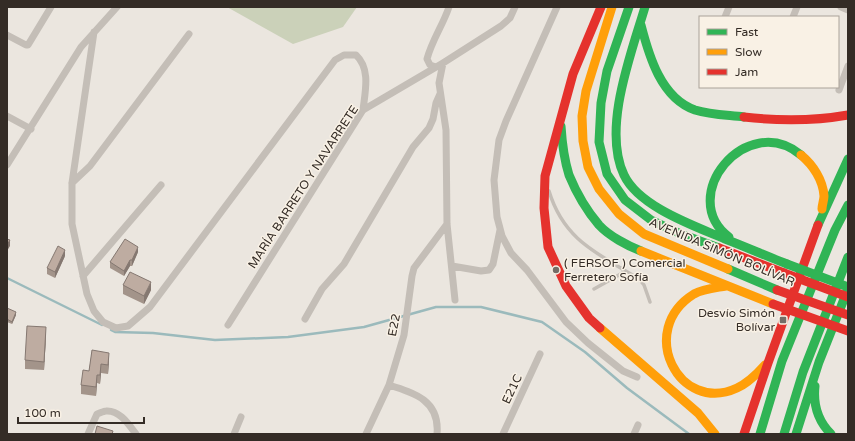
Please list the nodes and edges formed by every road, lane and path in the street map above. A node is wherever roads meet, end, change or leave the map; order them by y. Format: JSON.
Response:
{"nodes":[{"id":1,"x":51,"y":7,"type":"edge"},
{"id":2,"x":117,"y":7,"type":"edge"},
{"id":3,"x":449,"y":7,"type":"edge"},
{"id":4,"x":515,"y":7,"type":"edge"},
{"id":5,"x":557,"y":7,"type":"edge"},
{"id":6,"x":601,"y":7,"type":"edge"},
{"id":7,"x":612,"y":7,"type":"edge"},
{"id":8,"x":630,"y":7,"type":"edge"},
{"id":9,"x":645,"y":7,"type":"edge"},
{"id":10,"x":841,"y":7,"type":"edge"},
{"id":11,"x":848,"y":10,"type":"edge"},
{"id":12,"x":641,"y":22,"type":"junction"},
{"id":13,"x":94,"y":32,"type":"junction"},
{"id":14,"x":189,"y":34,"type":"dead end"},
{"id":15,"x":7,"y":35,"type":"edge"},
{"id":16,"x":443,"y":63,"type":"junction"},
{"id":17,"x":848,"y":66,"type":"edge"},
{"id":18,"x":436,"y":67,"type":"junction"},
{"id":19,"x":839,"y":90,"type":"dead end"},
{"id":20,"x":440,"y":94,"type":"junction"},
{"id":21,"x":363,"y":110,"type":"junction"},
{"id":22,"x":848,"y":115,"type":"edge"},
{"id":23,"x":7,"y":116,"type":"edge"},
{"id":24,"x":560,"y":117,"type":"junction"},
{"id":25,"x":30,"y":129,"type":"junction"},
{"id":26,"x":848,"y":159,"type":"edge"},
{"id":27,"x":7,"y":165,"type":"edge"},
{"id":28,"x":545,"y":176,"type":"junction"},
{"id":29,"x":72,"y":183,"type":"junction"},
{"id":30,"x":161,"y":184,"type":"dead end"},
{"id":31,"x":848,"y":205,"type":"edge"},
{"id":32,"x":820,"y":217,"type":"junction"},
{"id":33,"x":447,"y":224,"type":"junction"},
{"id":34,"x":500,"y":228,"type":"junction"},
{"id":35,"x":740,"y":244,"type":"junction"},
{"id":36,"x":848,"y":257,"type":"edge"},
{"id":37,"x":452,"y":266,"type":"junction"},
{"id":38,"x":785,"y":269,"type":"junction"},
{"id":39,"x":626,"y":271,"type":"junction"},
{"id":40,"x":83,"y":276,"type":"junction"},
{"id":41,"x":726,"y":286,"type":"junction"},
{"id":42,"x":848,"y":288,"type":"edge"},
{"id":43,"x":594,"y":289,"type":"dead end"},
{"id":44,"x":848,"y":297,"type":"edge"},
{"id":45,"x":455,"y":300,"type":"dead end"},
{"id":46,"x":650,"y":302,"type":"dead end"},
{"id":47,"x":848,"y":316,"type":"edge"},
{"id":48,"x":305,"y":319,"type":"dead end"},
{"id":49,"x":228,"y":325,"type":"dead end"},
{"id":50,"x":848,"y":331,"type":"edge"},
{"id":51,"x":540,"y":354,"type":"dead end"},
{"id":52,"x":819,"y":362,"type":"junction"},
{"id":53,"x":768,"y":363,"type":"junction"},
{"id":54,"x":637,"y":377,"type":"dead end"},
{"id":55,"x":389,"y":385,"type":"junction"},
{"id":56,"x":241,"y":417,"type":"dead end"},
{"id":57,"x":638,"y":425,"type":"dead end"},
{"id":58,"x":88,"y":434,"type":"edge"},
{"id":59,"x":136,"y":434,"type":"edge"},
{"id":60,"x":234,"y":434,"type":"edge"},
{"id":61,"x":366,"y":434,"type":"edge"},
{"id":62,"x":436,"y":434,"type":"edge"},
{"id":63,"x":503,"y":434,"type":"edge"},
{"id":64,"x":634,"y":434,"type":"edge"},
{"id":65,"x":715,"y":434,"type":"edge"},
{"id":66,"x":744,"y":434,"type":"edge"},
{"id":67,"x":760,"y":434,"type":"edge"},
{"id":68,"x":784,"y":434,"type":"edge"},
{"id":69,"x":796,"y":434,"type":"edge"},
{"id":70,"x":831,"y":434,"type":"edge"}],
"edges":[{"from":1,"to":15,"type":"street"},
{"from":2,"to":13,"type":"street"},
{"from":3,"to":18,"type":"street"},
{"from":4,"to":16,"type":"street","name":"MARÍA BARRETO Y NAVARRETE"},
{"from":5,"to":34,"type":"street"},
{"from":6,"to":24,"type":"highway"},
{"from":7,"to":47,"type":"highway","name":"AVENIDA SIMÓN BOLÍVAR","bridge":true},
{"from":8,"to":38,"type":"highway","name":"AVENIDA SIMÓN BOLÍVAR"},
{"from":9,"to":12,"type":"highway"},
{"from":10,"to":11,"type":"street"},
{"from":12,"to":22,"type":"highway"},
{"from":12,"to":35,"type":"highway"},
{"from":13,"to":25,"type":"street"},
{"from":13,"to":29,"type":"street"},
{"from":14,"to":29,"type":"street"},
{"from":16,"to":18,"type":"street","name":"MARÍA BARRETO Y NAVARRETE"},
{"from":16,"to":20,"type":"street"},
{"from":17,"to":19,"type":"street"},
{"from":18,"to":21,"type":"street","name":"MARÍA BARRETO Y NAVARRETE"},
{"from":20,"to":33,"type":"street"},
{"from":20,"to":48,"type":"street"},
{"from":21,"to":40,"type":"street"},
{"from":21,"to":49,"type":"street","name":"MARÍA BARRETO Y NAVARRETE"},
{"from":23,"to":25,"type":"street"},
{"from":24,"to":28,"type":"highway"},
{"from":24,"to":41,"type":"highway"},
{"from":25,"to":27,"type":"street"},
{"from":26,"to":32,"type":"highway"},
{"from":28,"to":39,"type":"lane"},
{"from":28,"to":65,"type":"highway"},
{"from":29,"to":40,"type":"street"},
{"from":30,"to":40,"type":"street"},
{"from":31,"to":67,"type":"highway"},
{"from":32,"to":35,"type":"highway"},
{"from":32,"to":53,"type":"highway"},
{"from":33,"to":37,"type":"street"},
{"from":33,"to":55,"type":"street","name":"E22"},
{"from":34,"to":37,"type":"street"},
{"from":34,"to":54,"type":"street"},
{"from":35,"to":38,"type":"highway"},
{"from":36,"to":68,"type":"highway"},
{"from":37,"to":45,"type":"street"},
{"from":38,"to":42,"type":"highway","bridge":true},
{"from":38,"to":44,"type":"highway","name":"AVENIDA SIMÓN BOLÍVAR","bridge":true},
{"from":39,"to":43,"type":"lane"},
{"from":39,"to":46,"type":"lane"},
{"from":41,"to":50,"type":"highway","bridge":true},
{"from":41,"to":53,"type":"highway"},
{"from":42,"to":52,"type":"highway"},
{"from":51,"to":63,"type":"street","name":"E21C"},
{"from":52,"to":69,"type":"highway"},
{"from":52,"to":70,"type":"highway"},
{"from":53,"to":66,"type":"highway"},
{"from":55,"to":61,"type":"street","name":"E22"},
{"from":55,"to":62,"type":"street"},
{"from":56,"to":60,"type":"street"},
{"from":57,"to":64,"type":"street"},
{"from":58,"to":59,"type":"street"}]}
